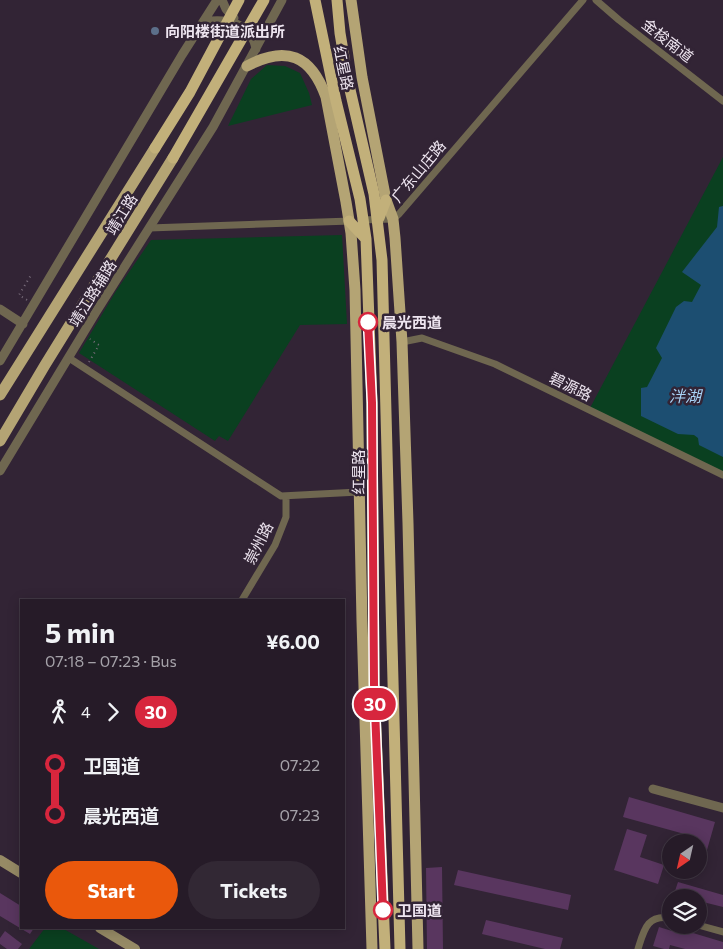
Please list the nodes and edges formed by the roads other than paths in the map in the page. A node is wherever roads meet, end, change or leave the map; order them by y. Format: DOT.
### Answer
graph roads {
  1 [pos="217,0"];
  2 [pos="222,0"];
  3 [pos="239,0"];
  4 [pos="264,0"];
  5 [pos="282,0"];
  6 [pos="315,0"];
  7 [pos="338,0"];
  8 [pos="350,0"];
  9 [pos="583,0"];
  10 [pos="596,0"];
  11 [pos="204,22"];
  12 [pos="269,24"];
  13 [pos="256,49"];
  14 [pos="247,66"];
  15 [pos="318,77"];
  16 [pos="333,86"];
  17 [pos="723,101"];
  18 [pos="336,102"];
  19 [pos="330,113"];
  20 [pos="155,148"];
  21 [pos="173,158"];
  22 [pos="386,200"];
  23 [pos="378,219"];
  24 [pos="392,219"];
  25 [pos="363,220"];
  26 [pos="349,221"];
  27 [pos="149,228"];
  28 [pos="366,239"];
  29 [pos="0,309"];
  30 [pos="23,324"];
  31 [pos="402,342"];
  32 [pos="69,358"];
  33 [pos="0,361"];
  34 [pos="0,395"];
  35 [pos="0,441"];
  36 [pos="0,471"];
  37 [pos="723,475"];
  38 [pos="359,492"];
  39 [pos="286,496"];
  40 [pos="243,599"];
  41 [pos="653,789"];
  42 [pos="723,808"];
  43 [pos="0,860"];
  44 [pos="0,866"];
  45 [pos="20,872"];
  46 [pos="20,878"];
  47 [pos="662,917"];
  48 [pos="707,928"];
  49 [pos="102,929"];
  50 [pos="111,929"];
  51 [pos="723,932"];
  52 [pos="135,949"];
  53 [pos="144,949"];
  54 [pos="372,949"];
  55 [pos="385,949"];
  56 [pos="400,949"];
  57 [pos="418,949"];
  58 [pos="638,949"];
  1 -- 11 [label="street"];
  2 -- 12 [label="street"];
  3 -- 20 [label="highway, 靖江路"];
  4 -- 21 [label="highway, 靖江路"];
  5 -- 12 [label="street, 靖江路辅路"];
  6 -- 16 [label="highway, 红星路"];
  7 -- 23 [label="highway, 红星路"];
  8 -- 22 [label="main road"];
  9 -- 24 [label="street, 广东山庄路"];
  10 -- 17 [label="street, 金梭南道"];
  11 -- 13 [label="street"];
  11 -- 30 [label="street"];
  12 -- 13 [label="street, 靖江路辅路"];
  13 -- 14 [label="street, 靖江路辅路"];
  14 -- 15 [label="main road"];
  14 -- 27 [label="street, 靖江路辅路"];
  15 -- 16 [label="street"];
  15 -- 19 [label="main road"];
  16 -- 18 [label="highway, 红星路"];
  18 -- 19 [label="street"];
  18 -- 25 [label="highway, 红星路"];
  19 -- 26 [label="main road"];
  20 -- 34 [label="main road, 靖江路"];
  21 -- 35 [label="main road, 靖江路"];
  22 -- 23 [label="highway"];
  22 -- 24 [label="main road"];
  23 -- 24 [label="street, 广东山庄路"];
  23 -- 25 [label="street, 广东山庄路"];
  23 -- 56 [label="highway, 红星路"];
  24 -- 31 [label="main road"];
  25 -- 26 [label="street, 广东山庄路"];
  25 -- 28 [label="highway, 红星路"];
  26 -- 27 [label="street, 广东山庄路"];
  26 -- 28 [label="highway"];
  26 -- 38 [label="main road"];
  27 -- 32 [label="street, 靖江路辅路"];
  28 -- 55 [label="highway, 红星路"];
  29 -- 30 [label="street"];
  30 -- 33 [label="street"];
  31 -- 37 [label="street, 碧源路"];
  31 -- 57 [label="main road"];
  32 -- 36 [label="street, 靖江路辅路"];
  32 -- 39 [label="street"];
  38 -- 39 [label="street"];
  38 -- 54 [label="main road"];
  39 -- 40 [label="street, 崇州路"];
  41 -- 42 [label="street"];
  43 -- 45 [label="main road"];
  44 -- 46 [label="main road"];
  47 -- 58 [label="street"];
  48 -- 51 [label="street"];
  49 -- 52 [label="main road"];
  50 -- 53 [label="main road"];
}
